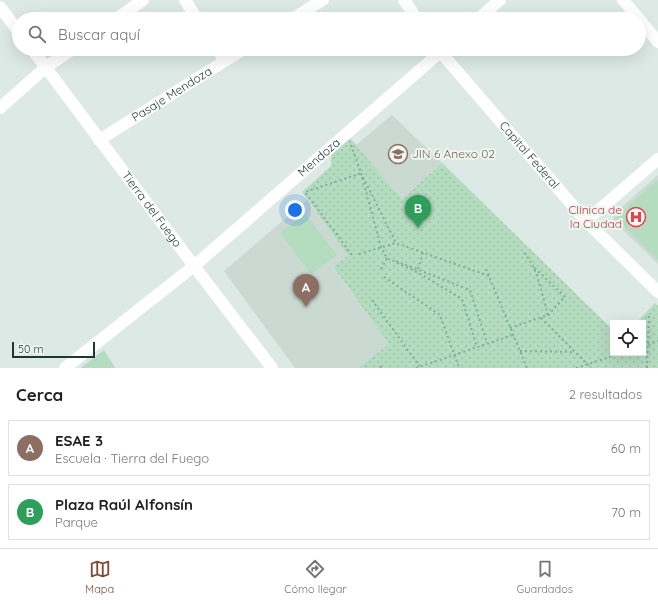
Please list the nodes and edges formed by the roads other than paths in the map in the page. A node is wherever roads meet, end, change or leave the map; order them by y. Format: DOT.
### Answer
graph roads {
  1 [pos="143,0"];
  2 [pos="185,0"];
  3 [pos="323,0"];
  4 [pos="404,0"];
  5 [pos="500,0"];
  6 [pos="623,0"];
  7 [pos="0,7"];
  8 [pos="126,12"];
  9 [pos="193,12"];
  10 [pos="303,12"];
  11 [pos="412,12"];
  12 [pos="486,12"];
  13 [pos="633,12"];
  14 [pos="12,23"];
  15 [pos="646,27"];
  16 [pos="658,42"];
  17 [pos="37,56"];
  18 [pos="62,56"];
  19 [pos="222,56"];
  20 [pos="233,56"];
  21 [pos="434,56"];
  22 [pos="446,56"];
  23 [pos="225,61"];
  24 [pos="46,67"];
  25 [pos="0,108"];
  26 [pos="99,140"];
  27 [pos="658,158"];
  28 [pos="586,221"];
  29 [pos="194,266"];
  30 [pos="658,292"];
  31 [pos="65,368"];
  32 [pos="272,368"];
  1 -- 8 [label="street"];
  2 -- 9 [label="street"];
  3 -- 10 [label="street"];
  4 -- 11 [label="street"];
  5 -- 12 [label="street"];
  6 -- 13 [label="street"];
  7 -- 14 [label="street"];
  15 -- 16 [label="street"];
  17 -- 24 [label="street, Tierra del Fuego"];
  18 -- 24 [label="street"];
  19 -- 23 [label="street"];
  20 -- 23 [label="street, Pasaje Mendoza"];
  21 -- 29 [label="street, Mendoza"];
  22 -- 28 [label="street, Capital Federal"];
  23 -- 26 [label="street, Pasaje Mendoza"];
  24 -- 25 [label="street"];
  24 -- 26 [label="street, Tierra del Fuego"];
  26 -- 29 [label="street, Tierra del Fuego"];
  27 -- 28 [label="street"];
  28 -- 30 [label="street, Capital Federal"];
  29 -- 31 [label="street, Mendoza"];
  29 -- 32 [label="street, Tierra del Fuego"];
}
